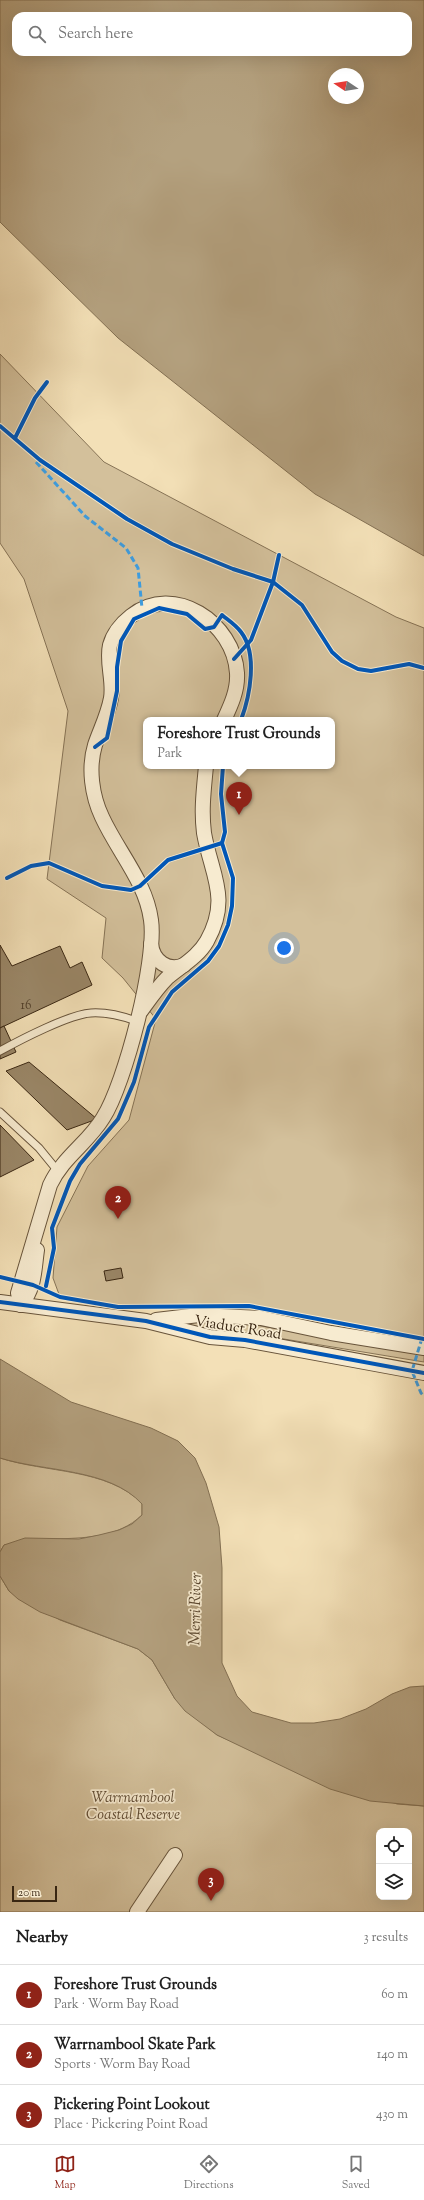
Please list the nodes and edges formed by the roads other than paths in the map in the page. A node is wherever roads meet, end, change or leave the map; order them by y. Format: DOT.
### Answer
graph roads {
  1 [pos="225,717"];
  2 [pos="206,769"];
  3 [pos="151,942"];
  4 [pos="184,965"];
  5 [pos="137,1018"];
  6 [pos="0,1051"];
  7 [pos="0,1112"];
  8 [pos="57,1170"];
  9 [pos="0,1302"];
  10 [pos="21,1305"];
  11 [pos="146,1321"];
  12 [pos="424,1348"];
  13 [pos="424,1373"];
  14 [pos="175,1855"];
  15 [pos="137,1912"];
  1 -- 3 [label="street"];
  2 -- 4 [label="street"];
  3 -- 4 [label="street"];
  3 -- 5 [label="street"];
  4 -- 5 [label="street"];
  5 -- 6 [label="lane"];
  5 -- 8 [label="street"];
  7 -- 8 [label="lane"];
  8 -- 10 [label="street"];
  9 -- 10 [label="street, Viaduct Road"];
  10 -- 11 [label="street, Viaduct Road"];
  11 -- 12 [label="street, Viaduct Road"];
  11 -- 13 [label="street, Viaduct Road"];
  14 -- 15 [label="street"];
}
